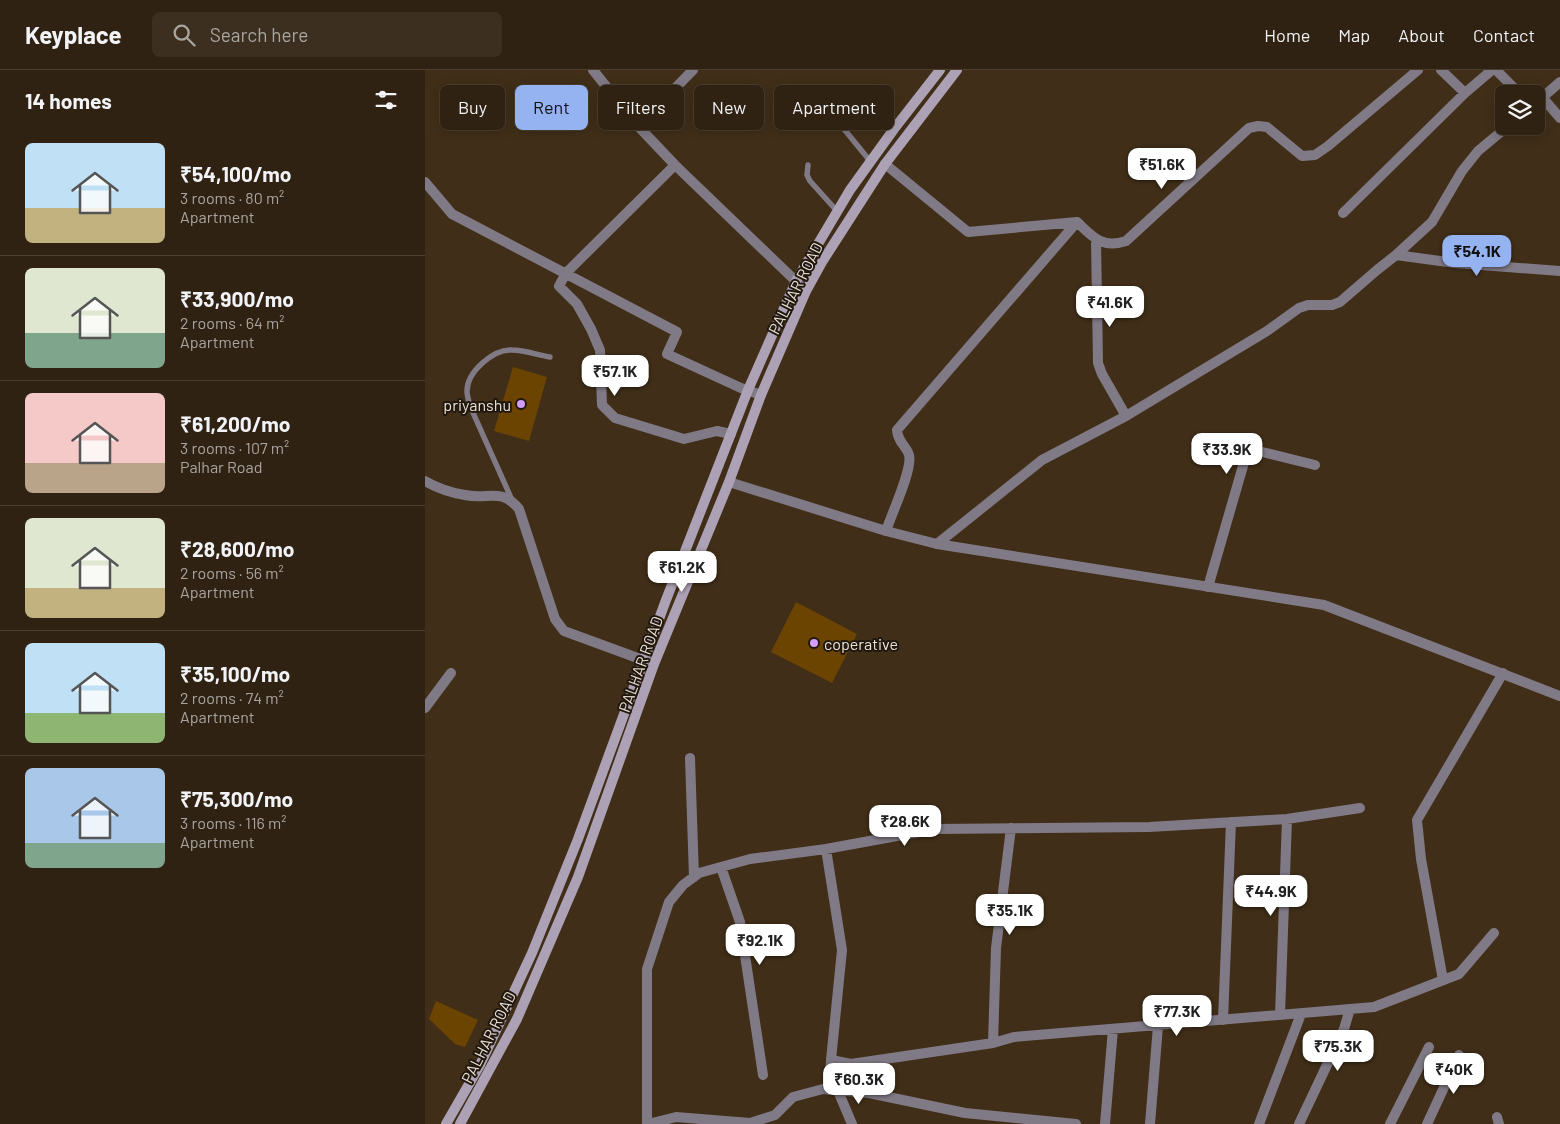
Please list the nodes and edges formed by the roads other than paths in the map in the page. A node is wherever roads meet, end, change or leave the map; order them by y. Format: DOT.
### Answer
graph roads {
  1 [pos="593,70"];
  2 [pos="693,70"];
  3 [pos="940,70"];
  4 [pos="957,70"];
  5 [pos="1418,70"];
  6 [pos="1441,70"];
  7 [pos="1494,70"];
  8 [pos="1560,82"];
  9 [pos="605,85"];
  10 [pos="678,85"];
  11 [pos="1510,85"];
  12 [pos="1465,93"];
  13 [pos="1545,95"];
  14 [pos="1545,105"];
  15 [pos="1560,118"];
  16 [pos="642,130"];
  17 [pos="845,130"];
  18 [pos="1497,135"];
  19 [pos="870,161"];
  20 [pos="885,164"];
  21 [pos="675,165"];
  22 [pos="808,165"];
  23 [pos="426,185"];
  24 [pos="837,211"];
  25 [pos="1343,212"];
  26 [pos="1077,222"];
  27 [pos="1096,240"];
  28 [pos="1396,256"];
  29 [pos="1560,271"];
  30 [pos="566,273"];
  31 [pos="796,281"];
  32 [pos="806,291"];
  33 [pos="550,357"];
  34 [pos="748,390"];
  35 [pos="761,395"];
  36 [pos="1126,416"];
  37 [pos="731,434"];
  38 [pos="1315,465"];
  39 [pos="425,481"];
  40 [pos="729,482"];
  41 [pos="512,500"];
  42 [pos="886,531"];
  43 [pos="937,544"];
  44 [pos="1208,587"];
  45 [pos="649,662"];
  46 [pos="451,673"];
  47 [pos="1503,673"];
  48 [pos="1560,696"];
  49 [pos="425,708"];
  50 [pos="690,758"];
  51 [pos="1360,808"];
  52 [pos="1287,819"];
  53 [pos="1231,822"];
  54 [pos="1011,828"];
  55 [pos="826,849"];
  56 [pos="721,867"];
  57 [pos="693,877"];
  58 [pos="1494,933"];
  59 [pos="1443,980"];
  60 [pos="1351,1009"];
  61 [pos="1301,1014"];
  62 [pos="1280,1015"];
  63 [pos="1223,1020"];
  64 [pos="1158,1026"];
  65 [pos="1113,1029"];
  66 [pos="993,1043"];
  67 [pos="1429,1047"];
  68 [pos="1459,1055"];
  69 [pos="831,1060"];
  70 [pos="763,1075"];
  71 [pos="833,1090"];
  72 [pos="758,1123"];
  73 [pos="446,1124"];
  74 [pos="460,1124"];
  75 [pos="648,1124"];
  76 [pos="852,1124"];
  77 [pos="1077,1124"];
  78 [pos="1105,1124"];
  79 [pos="1149,1124"];
  80 [pos="1259,1124"];
  81 [pos="1299,1124"];
  82 [pos="1390,1124"];
  83 [pos="1427,1124"];
  1 -- 9 [label="street"];
  2 -- 10 [label="street"];
  3 -- 19 [label="main road, PALHAR ROAD"];
  4 -- 20 [label="main road, PALHAR ROAD"];
  5 -- 27 [label="street"];
  6 -- 12 [label="street"];
  7 -- 11 [label="street"];
  7 -- 12 [label="street"];
  8 -- 13 [label="street"];
  12 -- 25 [label="street"];
  14 -- 15 [label="street"];
  16 -- 21 [label="street"];
  17 -- 19 [label="lane"];
  18 -- 28 [label="street"];
  19 -- 24 [label="main road, PALHAR ROAD"];
  20 -- 26 [label="street"];
  20 -- 32 [label="main road, PALHAR ROAD"];
  21 -- 30 [label="street"];
  21 -- 31 [label="street"];
  22 -- 24 [label="lane"];
  23 -- 30 [label="street"];
  24 -- 31 [label="main road, PALHAR ROAD"];
  26 -- 27 [label="street"];
  26 -- 42 [label="street"];
  27 -- 36 [label="street"];
  28 -- 29 [label="street"];
  28 -- 36 [label="street"];
  30 -- 34 [label="street"];
  30 -- 37 [label="street"];
  31 -- 32 [label="street"];
  31 -- 34 [label="main road, PALHAR ROAD"];
  32 -- 35 [label="main road, PALHAR ROAD"];
  33 -- 41 [label="lane"];
  34 -- 35 [label="street"];
  34 -- 37 [label="main road, PALHAR ROAD"];
  35 -- 40 [label="main road, PALHAR ROAD"];
  36 -- 43 [label="street"];
  37 -- 45 [label="main road, PALHAR ROAD"];
  38 -- 44 [label="street"];
  39 -- 41 [label="street"];
  40 -- 42 [label="street"];
  40 -- 45 [label="main road, PALHAR ROAD"];
  41 -- 45 [label="street"];
  42 -- 43 [label="street"];
  43 -- 44 [label="street"];
  44 -- 47 [label="street"];
  45 -- 73 [label="main road, PALHAR ROAD"];
  45 -- 74 [label="main road, PALHAR ROAD"];
  46 -- 49 [label="street"];
  47 -- 48 [label="street"];
  47 -- 59 [label="street"];
  50 -- 57 [label="street"];
  51 -- 52 [label="street"];
  52 -- 53 [label="street"];
  52 -- 62 [label="street"];
  53 -- 54 [label="street"];
  53 -- 63 [label="street"];
  54 -- 55 [label="street"];
  54 -- 66 [label="street"];
  55 -- 56 [label="street"];
  55 -- 69 [label="street"];
  56 -- 57 [label="street"];
  56 -- 70 [label="street"];
  57 -- 75 [label="street"];
  58 -- 59 [label="street"];
  59 -- 60 [label="street"];
  60 -- 61 [label="street"];
  60 -- 81 [label="street"];
  61 -- 62 [label="street"];
  61 -- 80 [label="street"];
  62 -- 63 [label="street"];
  63 -- 64 [label="street"];
  64 -- 65 [label="street"];
  64 -- 79 [label="street"];
  65 -- 66 [label="street"];
  65 -- 78 [label="street"];
  66 -- 69 [label="street"];
  67 -- 82 [label="street"];
  68 -- 83 [label="street"];
  69 -- 71 [label="street"];
  71 -- 72 [label="street"];
  71 -- 76 [label="street"];
  71 -- 77 [label="street"];
  72 -- 75 [label="street"];
}
